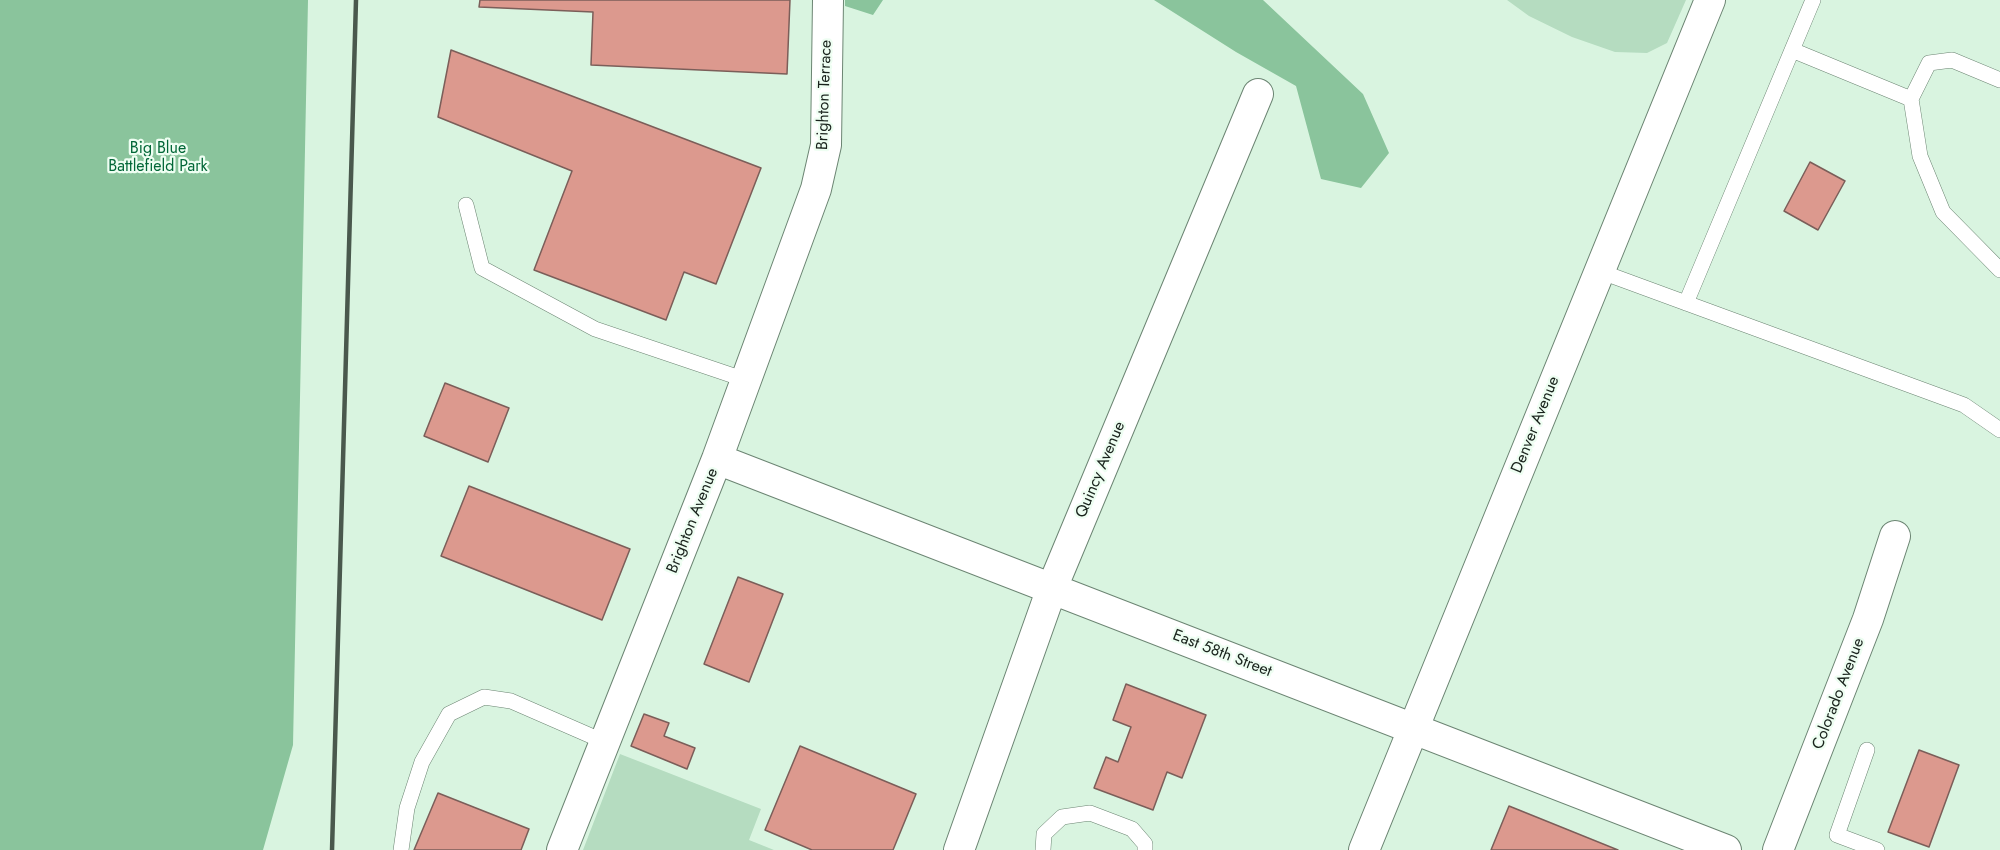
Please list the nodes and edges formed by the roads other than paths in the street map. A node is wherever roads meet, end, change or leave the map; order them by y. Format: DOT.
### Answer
graph roads {
  1 [pos="828,0"];
  2 [pos="1710,0"];
  3 [pos="1813,0"];
  4 [pos="1792,50"];
  5 [pos="2000,80"];
  6 [pos="1258,94"];
  7 [pos="1911,99"];
  8 [pos="816,189"];
  9 [pos="466,205"];
  10 [pos="2000,270"];
  11 [pos="1599,271"];
  12 [pos="1686,303"];
  13 [pos="746,380"];
  14 [pos="1999,428"];
  15 [pos="717,459"];
  16 [pos="1895,536"];
  17 [pos="1052,588"];
  18 [pos="1412,728"];
  19 [pos="605,742"];
  20 [pos="1867,750"];
  21 [pos="401,850"];
  22 [pos="562,850"];
  23 [pos="959,850"];
  24 [pos="1043,850"];
  25 [pos="1145,850"];
  26 [pos="1364,850"];
  27 [pos="1726,850"];
  28 [pos="1778,850"];
  29 [pos="1876,850"];
  1 -- 8 [label="street, Brighton Terrace"];
  2 -- 11 [label="street, Denver Avenue"];
  3 -- 4 [label="lane"];
  4 -- 7 [label="lane"];
  4 -- 12 [label="lane"];
  5 -- 7 [label="lane"];
  6 -- 17 [label="street, Quincy Avenue"];
  7 -- 10 [label="lane"];
  8 -- 13 [label="street, Brighton Avenue"];
  9 -- 13 [label="lane"];
  11 -- 12 [label="lane"];
  11 -- 18 [label="street, Denver Avenue"];
  12 -- 14 [label="lane"];
  13 -- 15 [label="street, Brighton Avenue"];
  15 -- 17 [label="street, East 58th Street"];
  15 -- 19 [label="street, Brighton Avenue"];
  16 -- 28 [label="street, Colorado Avenue"];
  17 -- 18 [label="street, East 58th Street"];
  17 -- 23 [label="street, Quincy Avenue"];
  18 -- 26 [label="street, Denver Avenue"];
  18 -- 27 [label="street, East 58th Street"];
  19 -- 21 [label="lane"];
  19 -- 22 [label="street, Brighton Avenue"];
  20 -- 29 [label="lane"];
  24 -- 25 [label="lane"];
}
